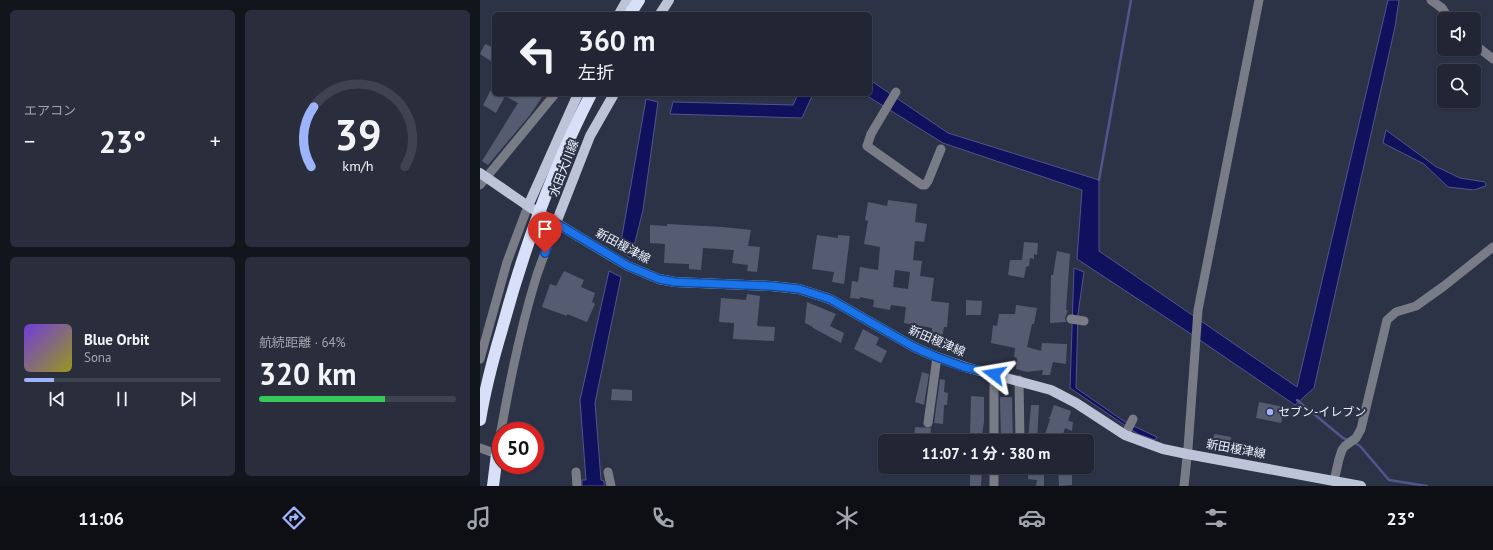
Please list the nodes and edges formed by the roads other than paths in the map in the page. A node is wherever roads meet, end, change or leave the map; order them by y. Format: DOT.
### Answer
graph roads {
  1 [pos="627,0"];
  2 [pos="639,0"];
  3 [pos="645,0"];
  4 [pos="669,0"];
  5 [pos="1259,0"];
  6 [pos="1431,0"];
  7 [pos="620,12"];
  8 [pos="631,12"];
  9 [pos="637,12"];
  10 [pos="661,12"];
  11 [pos="1445,12"];
  12 [pos="1481,50"];
  13 [pos="1493,59"];
  14 [pos="895,94"];
  15 [pos="553,96"];
  16 [pos="577,96"];
  17 [pos="584,96"];
  18 [pos="590,96"];
  19 [pos="613,96"];
  20 [pos="942,149"];
  21 [pos="482,179"];
  22 [pos="528,206"];
  23 [pos="556,223"];
  24 [pos="1493,248"];
  25 [pos="1071,320"];
  26 [pos="1084,321"];
  27 [pos="937,357"];
  28 [pos="480,359"];
  29 [pos="994,374"];
  30 [pos="1019,380"];
  31 [pos="480,398"];
  32 [pos="1133,419"];
  33 [pos="480,420"];
  34 [pos="503,422"];
  35 [pos="928,423"];
  36 [pos="994,434"];
  37 [pos="1020,434"];
  38 [pos="1125,435"];
  39 [pos="480,448"];
  40 [pos="492,452"];
  41 [pos="480,453"];
  42 [pos="492,454"];
  43 [pos="1187,454"];
  44 [pos="576,472"];
  45 [pos="608,472"];
  46 [pos="494,474"];
  47 [pos="994,474"];
  48 [pos="1334,481"];
  49 [pos="1319,482"];
  50 [pos="493,486"];
  51 [pos="577,486"];
  52 [pos="611,486"];
  53 [pos="994,486"];
  54 [pos="1184,486"];
  55 [pos="1361,486"];
  1 -- 7 [label="main road"];
  2 -- 8 [label="highway"];
  3 -- 9 [label="highway"];
  4 -- 10 [label="main road"];
  5 -- 43 [label="street"];
  6 -- 11 [label="street"];
  12 -- 13 [label="street"];
  14 -- 20 [label="street"];
  15 -- 21 [label="street"];
  16 -- 22 [label="main road, 水田大川線"];
  17 -- 31 [label="highway"];
  18 -- 33 [label="highway, bridge"];
  19 -- 23 [label="main road, 水田大川線"];
  21 -- 22 [label="main road"];
  22 -- 23 [label="main road"];
  22 -- 28 [label="street"];
  23 -- 27 [label="main road, 新田榎津線"];
  23 -- 34 [label="street"];
  24 -- 48 [label="street"];
  25 -- 26 [label="street"];
  27 -- 29 [label="main road, 新田榎津線"];
  27 -- 35 [label="street"];
  29 -- 30 [label="main road, 新田榎津線"];
  29 -- 36 [label="street"];
  30 -- 37 [label="street"];
  30 -- 38 [label="main road, 新田榎津線"];
  32 -- 38 [label="street"];
  38 -- 43 [label="main road, 新田榎津線"];
  39 -- 40 [label="street"];
  41 -- 42 [label="street"];
  43 -- 49 [label="main road, 新田榎津線"];
  43 -- 54 [label="street"];
  44 -- 51 [label="street"];
  45 -- 52 [label="street"];
  46 -- 50 [label="highway"];
  47 -- 53 [label="street"];
  48 -- 49 [label="main road, 新田榎津線"];
  48 -- 55 [label="main road, 新田榎津線"];
}
